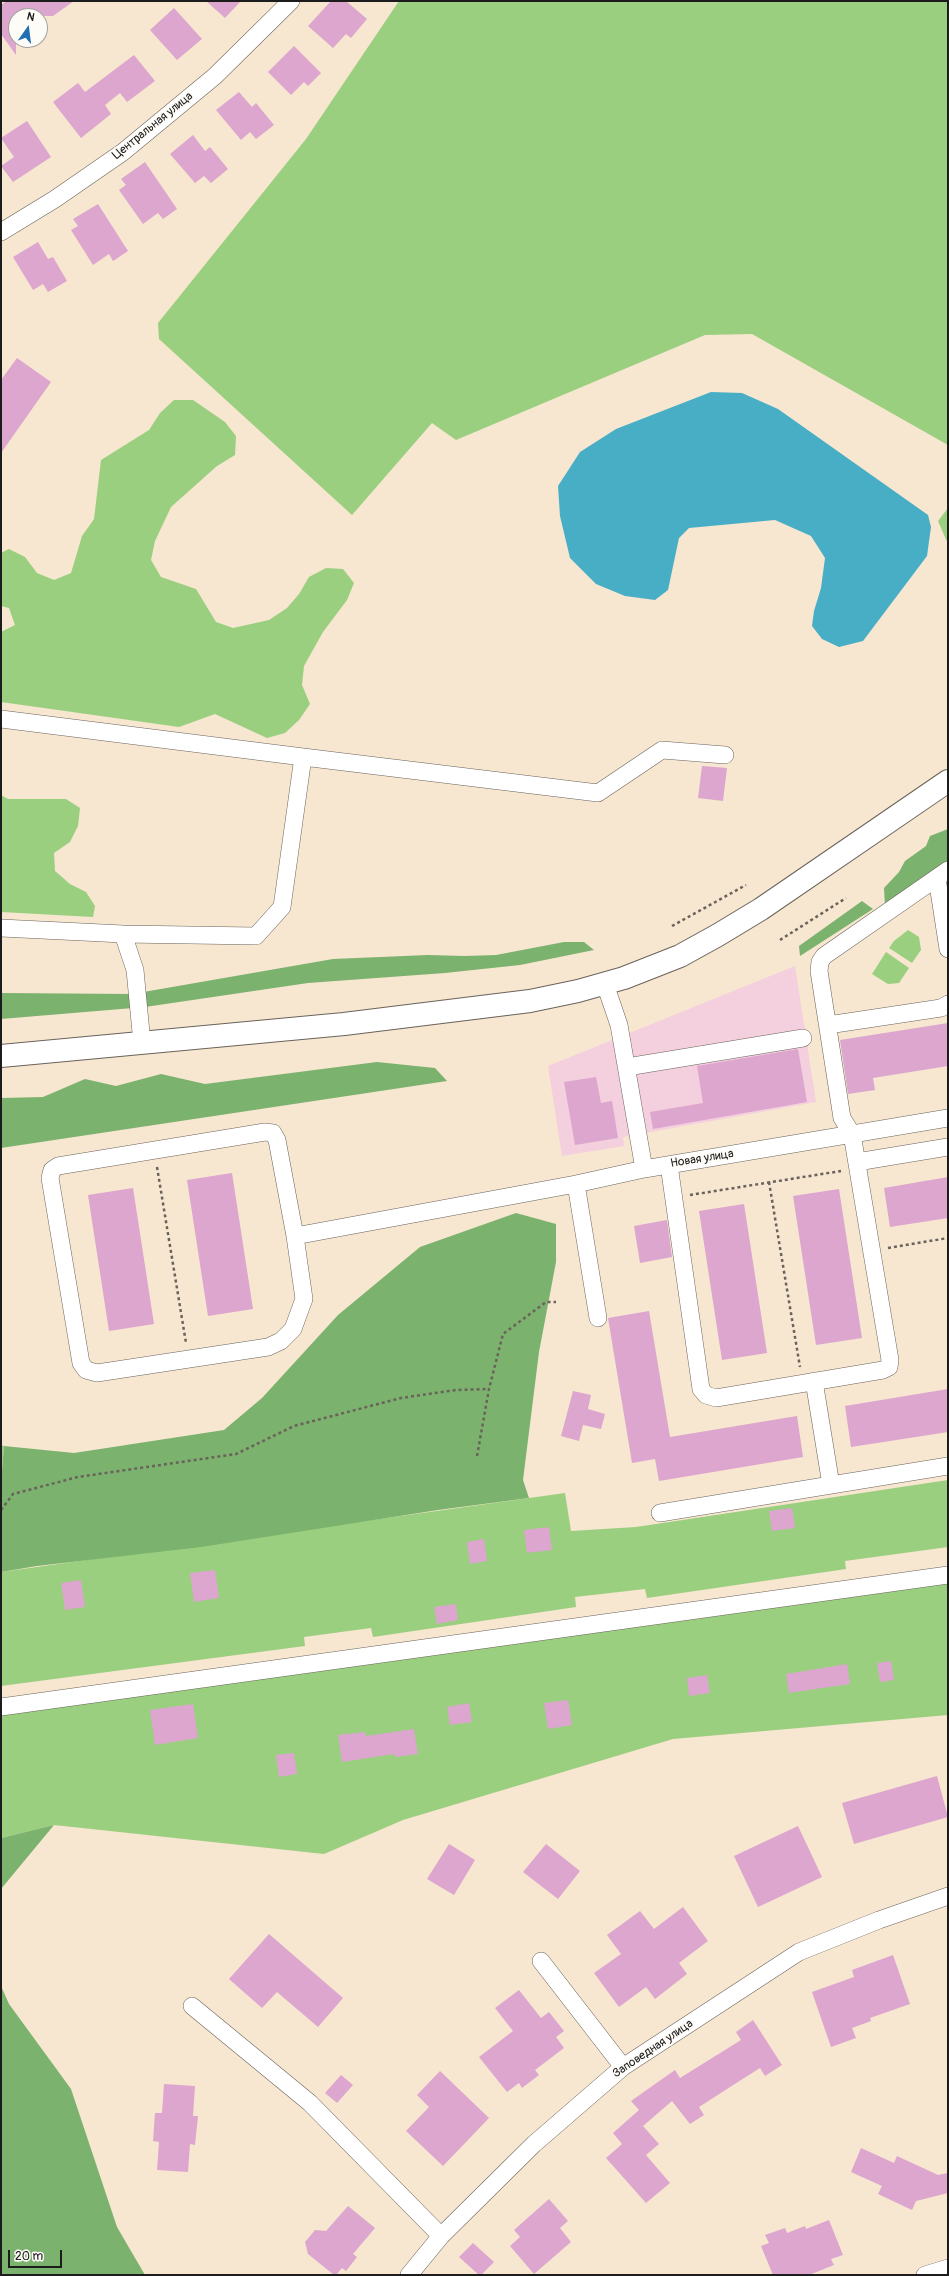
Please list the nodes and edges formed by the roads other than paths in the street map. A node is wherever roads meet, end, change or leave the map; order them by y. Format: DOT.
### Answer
graph roads {
  1 [pos="291,1"];
  2 [pos="1,232"];
  3 [pos="1,719"];
  4 [pos="725,755"];
  5 [pos="303,757"];
  6 [pos="948,780"];
  7 [pos="942,874"];
  8 [pos="1,928"];
  9 [pos="123,934"];
  10 [pos="948,949"];
  11 [pos="605,984"];
  12 [pos="948,1004"];
  13 [pos="828,1025"];
  14 [pos="803,1038"];
  15 [pos="142,1043"];
  16 [pos="1,1056"];
  17 [pos="627,1068"];
  18 [pos="948,1118"];
  19 [pos="852,1134"];
  20 [pos="948,1147"];
  21 [pos="669,1165"];
  22 [pos="857,1165"];
  23 [pos="644,1169"];
  24 [pos="576,1184"];
  25 [pos="295,1236"];
  26 [pos="598,1318"];
  27 [pos="808,1382"];
  28 [pos="948,1466"];
  29 [pos="831,1485"];
  30 [pos="660,1513"];
  31 [pos="948,1575"];
  32 [pos="1,1707"];
  33 [pos="948,1896"];
  34 [pos="541,1961"];
  35 [pos="192,2006"];
  36 [pos="624,2067"];
  37 [pos="441,2236"];
  38 [pos="948,2268"];
  39 [pos="409,2275"];
  40 [pos="925,2275"];
  1 -- 2 [label="street, Центральная улица"];
  3 -- 5 [label="street"];
  4 -- 5 [label="street"];
  5 -- 9 [label="street"];
  6 -- 11 [label="main road"];
  7 -- 10 [label="street"];
  7 -- 13 [label="street"];
  8 -- 9 [label="street"];
  9 -- 15 [label="street"];
  11 -- 15 [label="main road"];
  11 -- 17 [label="street"];
  12 -- 13 [label="street"];
  13 -- 19 [label="street"];
  14 -- 17 [label="street"];
  15 -- 16 [label="main road"];
  17 -- 23 [label="street"];
  18 -- 19 [label="street, Новая улица"];
  19 -- 21 [label="street, Новая улица"];
  19 -- 22 [label="street"];
  20 -- 22 [label="street"];
  21 -- 23 [label="street, Новая улица"];
  21 -- 27 [label="street"];
  22 -- 27 [label="street"];
  23 -- 24 [label="street, Новая улица"];
  24 -- 25 [label="street, Новая улица"];
  24 -- 26 [label="street"];
  25 -- 25 [label="street"];
  27 -- 29 [label="street"];
  28 -- 29 [label="street"];
  29 -- 30 [label="street"];
  31 -- 32 [label="street"];
  33 -- 36 [label="street, Заповедная улица"];
  34 -- 36 [label="street"];
  35 -- 37 [label="street"];
  36 -- 37 [label="street, Заповедная улица"];
  37 -- 39 [label="street, Заповедная улица"];
  38 -- 40 [label="street"];
}
